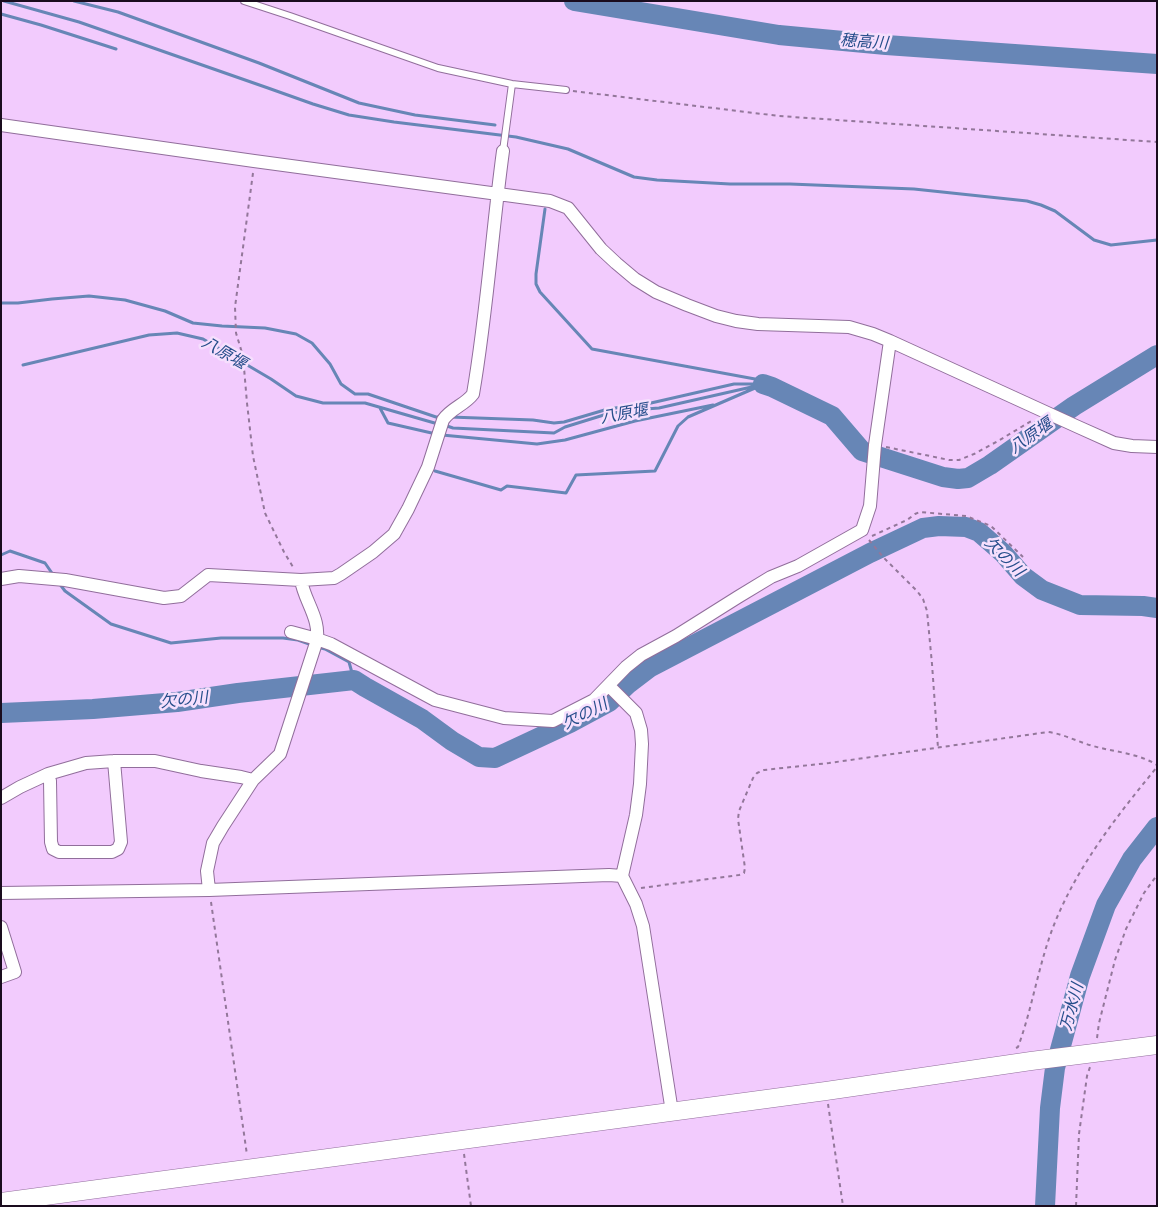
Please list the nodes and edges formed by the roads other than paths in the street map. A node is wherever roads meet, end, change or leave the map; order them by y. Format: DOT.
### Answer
graph roads {
  1 [pos="244,1"];
  2 [pos="512,84"];
  3 [pos="566,90"];
  4 [pos="1,125"];
  5 [pos="504,145"];
  6 [pos="498,193"];
  7 [pos="890,341"];
  8 [pos="1157,447"];
  9 [pos="1,579"];
  10 [pos="301,580"];
  11 [pos="291,632"];
  12 [pos="316,645"];
  13 [pos="611,688"];
  14 [pos="114,761"];
  15 [pos="48,774"];
  16 [pos="253,780"];
  17 [pos="1,798"];
  18 [pos="622,876"];
  19 [pos="209,890"];
  20 [pos="1,892"];
  21 [pos="1,927"];
  22 [pos="1,977"];
  23 [pos="1157,1045"];
  24 [pos="672,1112"];
  25 [pos="1,1202"];
  1 -- 2 [label="lane"];
  2 -- 3 [label="lane"];
  2 -- 5 [label="lane"];
  4 -- 6 [label="street"];
  5 -- 6 [label="street"];
  6 -- 7 [label="street"];
  6 -- 10 [label="street"];
  7 -- 8 [label="street"];
  7 -- 13 [label="street"];
  9 -- 10 [label="street"];
  10 -- 12 [label="street"];
  11 -- 12 [label="street"];
  12 -- 13 [label="street"];
  12 -- 16 [label="street"];
  13 -- 18 [label="street"];
  14 -- 15 [label="street"];
  14 -- 15 [label="street"];
  14 -- 16 [label="street"];
  15 -- 17 [label="street"];
  16 -- 19 [label="street"];
  18 -- 19 [label="street"];
  18 -- 24 [label="street"];
  19 -- 20 [label="street"];
  21 -- 22 [label="street"];
  23 -- 24 [label="street"];
  24 -- 25 [label="street"];
}
